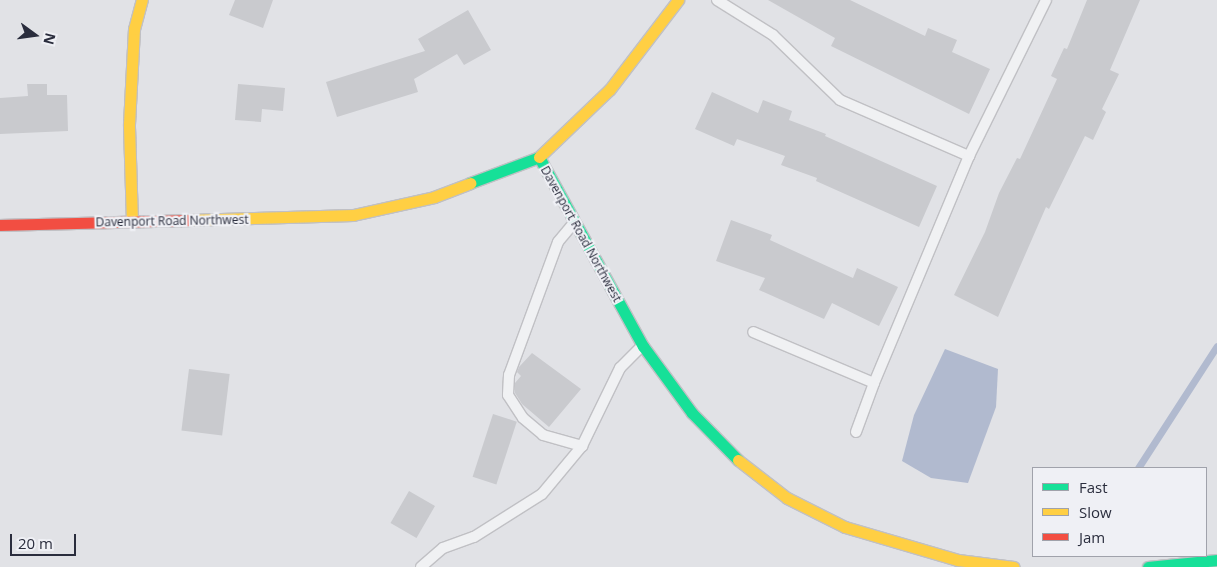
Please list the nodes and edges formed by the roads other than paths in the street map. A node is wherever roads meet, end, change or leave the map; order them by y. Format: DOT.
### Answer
graph roads {
  1 [pos="142,0"];
  2 [pos="678,0"];
  3 [pos="718,0"];
  4 [pos="1046,0"];
  5 [pos="969,156"];
  6 [pos="539,157"];
  7 [pos="132,222"];
  8 [pos="574,223"];
  9 [pos="0,225"];
  10 [pos="753,332"];
  11 [pos="643,346"];
  12 [pos="874,383"];
  13 [pos="856,432"];
  14 [pos="582,446"];
  15 [pos="1217,560"];
  16 [pos="421,567"];
  17 [pos="1014,567"];
  18 [pos="1148,567"];
  1 -- 7 [label="street"];
  2 -- 6 [label="street"];
  3 -- 5 [label="lane"];
  4 -- 5 [label="lane"];
  5 -- 12 [label="lane"];
  6 -- 7 [label="street, Davenport Road Northwest"];
  6 -- 8 [label="street, Davenport Road Northwest"];
  7 -- 9 [label="street, Davenport Road Northwest"];
  8 -- 11 [label="street, Davenport Road Northwest"];
  8 -- 14 [label="lane"];
  10 -- 12 [label="lane"];
  11 -- 14 [label="lane"];
  11 -- 17 [label="street, Davenport Road Northwest"];
  12 -- 13 [label="lane"];
  14 -- 16 [label="lane"];
  15 -- 18 [label="street"];
}
